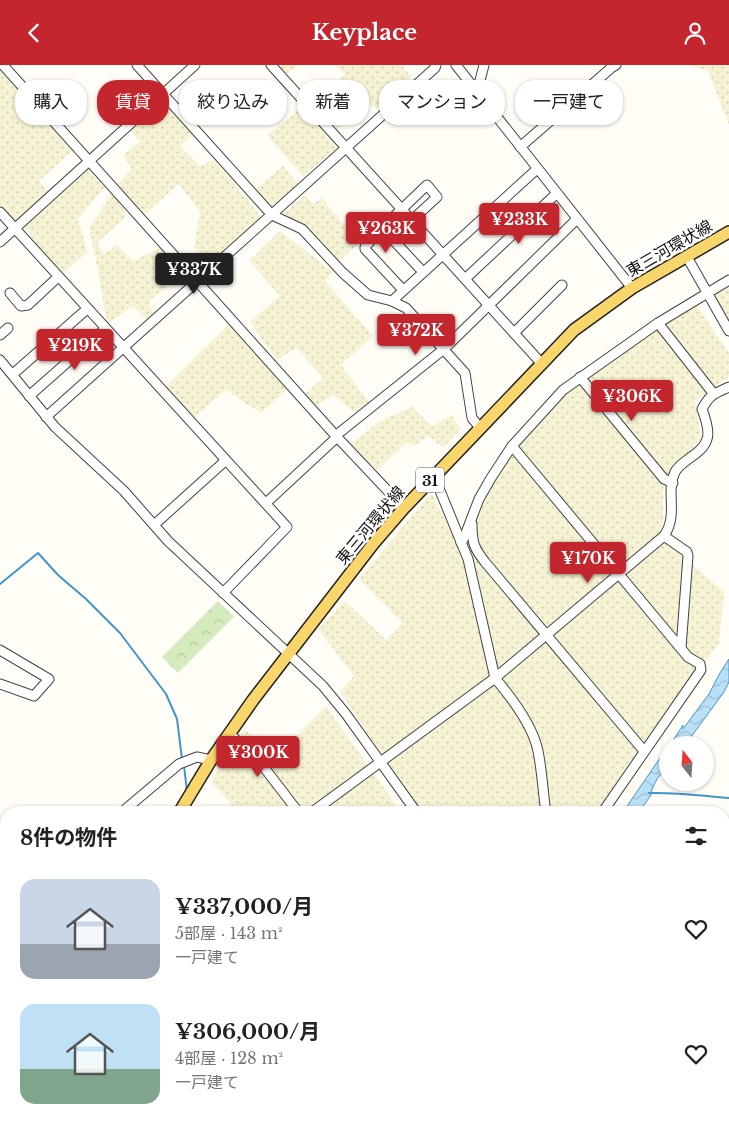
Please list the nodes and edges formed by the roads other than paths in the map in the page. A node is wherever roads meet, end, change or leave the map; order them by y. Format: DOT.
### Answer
graph roads {
  1 [pos="3,65"];
  2 [pos="137,65"];
  3 [pos="195,65"];
  4 [pos="271,65"];
  5 [pos="436,65"];
  6 [pos="456,65"];
  7 [pos="484,65"];
  8 [pos="616,65"];
  9 [pos="151,80"];
  10 [pos="468,80"];
  11 [pos="480,80"];
  12 [pos="169,88"];
  13 [pos="169,100"];
  14 [pos="127,125"];
  15 [pos="503,125"];
  16 [pos="346,147"];
  17 [pos="520,147"];
  18 [pos="88,160"];
  19 [pos="537,169"];
  20 [pos="556,194"];
  21 [pos="401,209"];
  22 [pos="0,212"];
  23 [pos="272,215"];
  24 [pos="577,219"];
  25 [pos="412,220"];
  26 [pos="382,228"];
  27 [pos="15,229"];
  28 [pos="729,232"];
  29 [pos="0,242"];
  30 [pos="442,255"];
  31 [pos="687,257"];
  32 [pos="423,272"];
  33 [pos="58,277"];
  34 [pos="465,279"];
  35 [pos="729,280"];
  36 [pos="197,281"];
  37 [pos="562,285"];
  38 [pos="632,288"];
  39 [pos="403,290"];
  40 [pos="10,293"];
  41 [pos="708,293"];
  42 [pos="392,301"];
  43 [pos="488,305"];
  44 [pos="87,309"];
  45 [pos="658,323"];
  46 [pos="8,328"];
  47 [pos="106,329"];
  48 [pos="729,331"];
  49 [pos="514,333"];
  50 [pos="0,335"];
  51 [pos="124,348"];
  52 [pos="444,349"];
  53 [pos="0,360"];
  54 [pos="542,364"];
  55 [pos="10,371"];
  56 [pos="0,375"];
  57 [pos="580,377"];
  58 [pos="729,387"];
  59 [pos="713,393"];
  60 [pos="29,396"];
  61 [pos="46,417"];
  62 [pos="480,427"];
  63 [pos="336,436"];
  64 [pos="512,446"];
  65 [pos="225,461"];
  66 [pos="434,476"];
  67 [pos="673,483"];
  68 [pos="266,503"];
  69 [pos="404,508"];
  70 [pos="471,519"];
  71 [pos="154,525"];
  72 [pos="664,536"];
  73 [pos="461,543"];
  74 [pos="620,573"];
  75 [pos="223,593"];
  76 [pos="546,635"];
  77 [pos="681,648"];
  78 [pos="0,650"];
  79 [pos="289,654"];
  80 [pos="495,678"];
  81 [pos="0,685"];
  82 [pos="230,733"];
  83 [pos="644,751"];
  84 [pos="211,760"];
  85 [pos="381,762"];
  86 [pos="130,806"];
  87 [pos="183,806"];
  88 [pos="294,806"];
  89 [pos="321,806"];
  90 [pos="411,806"];
  91 [pos="545,806"];
  92 [pos="607,806"];
  1 -- 18 [label="street"];
  2 -- 9 [label="street"];
  3 -- 12 [label="street"];
  4 -- 16 [label="street"];
  5 -- 16 [label="street"];
  6 -- 10 [label="street"];
  7 -- 11 [label="street"];
  8 -- 17 [label="street"];
  13 -- 23 [label="street"];
  14 -- 18 [label="street"];
  15 -- 17 [label="street"];
  16 -- 21 [label="street"];
  16 -- 23 [label="street"];
  17 -- 19 [label="street"];
  18 -- 27 [label="street"];
  18 -- 36 [label="street"];
  19 -- 20 [label="street"];
  19 -- 30 [label="street"];
  20 -- 24 [label="street"];
  20 -- 34 [label="street"];
  21 -- 25 [label="street"];
  21 -- 25 [label="street"];
  21 -- 26 [label="street"];
  22 -- 27 [label="street"];
  23 -- 36 [label="street"];
  23 -- 42 [label="street"];
  24 -- 38 [label="street"];
  24 -- 43 [label="street"];
  25 -- 30 [label="street"];
  26 -- 32 [label="street"];
  26 -- 39 [label="street"];
  27 -- 29 [label="street"];
  27 -- 33 [label="street"];
  28 -- 31 [label="main road, 東三河環状線 / 31"];
  30 -- 32 [label="street"];
  30 -- 34 [label="street"];
  31 -- 38 [label="main road, 東三河環状線 / 31"];
  31 -- 41 [label="street"];
  32 -- 39 [label="street"];
  33 -- 40 [label="street"];
  33 -- 44 [label="street"];
  34 -- 43 [label="street"];
  35 -- 41 [label="street"];
  36 -- 51 [label="street"];
  36 -- 63 [label="street"];
  37 -- 49 [label="street"];
  38 -- 54 [label="main road, 東三河環状線 / 31"];
  39 -- 42 [label="street"];
  41 -- 45 [label="street"];
  41 -- 48 [label="street"];
  42 -- 52 [label="street"];
  43 -- 49 [label="street"];
  43 -- 52 [label="street"];
  44 -- 47 [label="street"];
  44 -- 55 [label="street"];
  45 -- 57 [label="street"];
  45 -- 59 [label="street"];
  46 -- 50 [label="street"];
  47 -- 51 [label="street"];
  47 -- 60 [label="street"];
  49 -- 54 [label="street"];
  51 -- 61 [label="street"];
  51 -- 65 [label="street"];
  52 -- 62 [label="street"];
  52 -- 63 [label="street"];
  53 -- 55 [label="street"];
  54 -- 62 [label="main road, 東三河環状線 / 31"];
  55 -- 56 [label="street"];
  55 -- 60 [label="street"];
  57 -- 64 [label="street"];
  57 -- 67 [label="street"];
  58 -- 59 [label="street"];
  59 -- 67 [label="street"];
  60 -- 61 [label="street"];
  61 -- 71 [label="street"];
  62 -- 66 [label="main road, 東三河環状線 / 31"];
  63 -- 68 [label="street"];
  63 -- 69 [label="street"];
  64 -- 70 [label="street"];
  64 -- 74 [label="street"];
  65 -- 68 [label="street"];
  65 -- 71 [label="street"];
  66 -- 69 [label="main road, 東三河環状線 / 31"];
  66 -- 73 [label="street"];
  67 -- 72 [label="street"];
  68 -- 75 [label="street"];
  69 -- 79 [label="main road, 東三河環状線 / 31"];
  70 -- 73 [label="street"];
  70 -- 76 [label="street"];
  71 -- 75 [label="street"];
  72 -- 74 [label="street"];
  72 -- 77 [label="street"];
  73 -- 80 [label="street"];
  74 -- 76 [label="street"];
  74 -- 77 [label="street"];
  75 -- 79 [label="street"];
  76 -- 80 [label="street"];
  76 -- 83 [label="street"];
  77 -- 83 [label="street"];
  78 -- 81 [label="street"];
  79 -- 82 [label="main road, 東三河環状線 / 31"];
  79 -- 85 [label="street"];
  80 -- 85 [label="street"];
  80 -- 91 [label="street"];
  82 -- 84 [label="main road, 東三河環状線 / 31"];
  82 -- 88 [label="street"];
  83 -- 92 [label="street"];
  84 -- 86 [label="street"];
  84 -- 87 [label="main road, 東三河環状線 / 31"];
  85 -- 89 [label="street"];
  85 -- 90 [label="street"];
}
